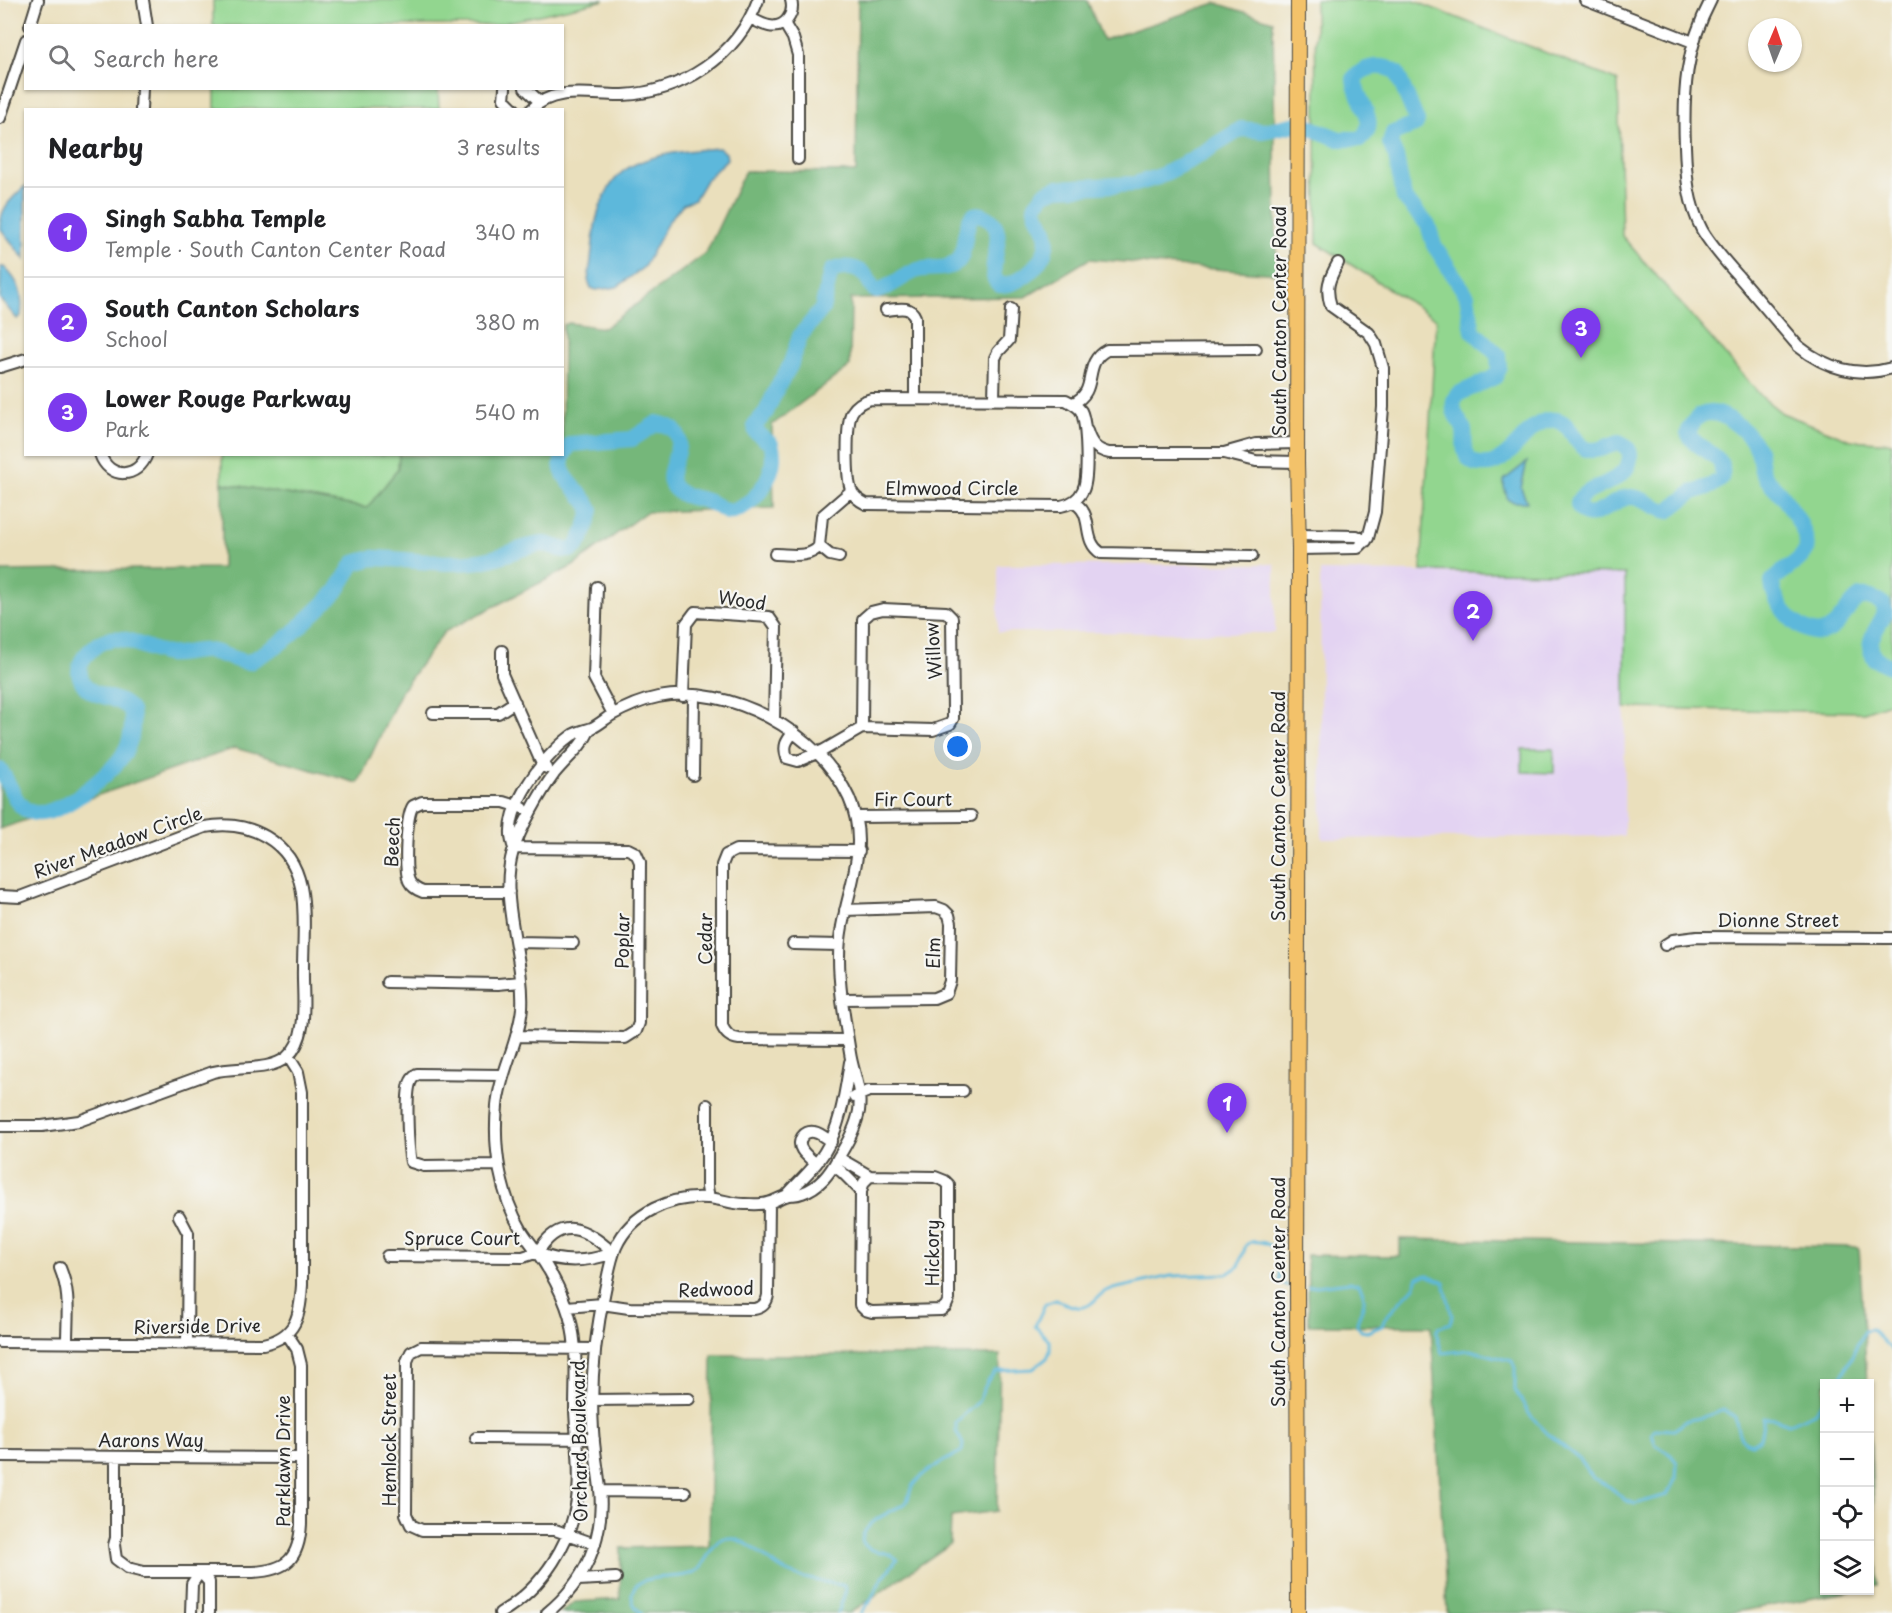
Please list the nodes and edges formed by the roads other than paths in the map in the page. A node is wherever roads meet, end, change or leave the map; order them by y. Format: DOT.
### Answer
graph roads {
  1 [pos="38,0"];
  2 [pos="143,0"];
  3 [pos="758,0"];
  4 [pos="790,0"];
  5 [pos="1298,0"];
  6 [pos="1585,0"];
  7 [pos="1711,0"];
  8 [pos="750,18"];
  9 [pos="784,23"];
  10 [pos="31,24"];
  11 [pos="147,24"];
  12 [pos="1694,42"];
  13 [pos="24,46"];
  14 [pos="142,90"];
  15 [pos="505,90"];
  16 [pos="526,90"];
  17 [pos="535,105"];
  18 [pos="141,108"];
  19 [pos="513,108"];
  20 [pos="0,118"];
  21 [pos="798,159"];
  22 [pos="1338,263"];
  23 [pos="1011,309"];
  24 [pos="886,310"];
  25 [pos="1256,349"];
  26 [pos="24,360"];
  27 [pos="0,367"];
  28 [pos="1892,368"];
  29 [pos="915,399"];
  30 [pos="994,399"];
  31 [pos="1073,404"];
  32 [pos="1085,425"];
  33 [pos="1298,443"];
  34 [pos="1109,453"];
  35 [pos="1224,453"];
  36 [pos="101,456"];
  37 [pos="146,456"];
  38 [pos="1297,462"];
  39 [pos="1085,476"];
  40 [pos="851,491"];
  41 [pos="1072,502"];
  42 [pos="1299,542"];
  43 [pos="819,546"];
  44 [pos="776,554"];
  45 [pos="1252,556"];
  46 [pos="839,557"];
  47 [pos="597,587"];
  48 [pos="502,651"];
  49 [pos="689,696"];
  50 [pos="515,702"];
  51 [pos="433,713"];
  52 [pos="613,714"];
  53 [pos="774,720"];
  54 [pos="862,728"];
  55 [pos="590,729"];
  56 [pos="794,732"];
  57 [pos="816,752"];
  58 [pos="542,764"];
  59 [pos="554,774"];
  60 [pos="693,775"];
  61 [pos="517,806"];
  62 [pos="532,811"];
  63 [pos="971,816"];
  64 [pos="856,817"];
  65 [pos="514,848"];
  66 [pos="859,851"];
  67 [pos="509,892"];
  68 [pos="0,896"];
  69 [pos="20,897"];
  70 [pos="0,905"];
  71 [pos="845,910"];
  72 [pos="1892,938"];
  73 [pos="516,942"];
  74 [pos="573,943"];
  75 [pos="793,944"];
  76 [pos="840,945"];
  77 [pos="1665,945"];
  78 [pos="387,982"];
  79 [pos="521,982"];
  80 [pos="842,999"];
  81 [pos="516,1036"];
  82 [pos="848,1040"];
  83 [pos="288,1056"];
  84 [pos="850,1058"];
  85 [pos="503,1075"];
  86 [pos="963,1091"];
  87 [pos="860,1095"];
  88 [pos="844,1097"];
  89 [pos="707,1105"];
  90 [pos="0,1126"];
  91 [pos="831,1142"];
  92 [pos="819,1159"];
  93 [pos="836,1162"];
  94 [pos="498,1165"];
  95 [pos="870,1176"];
  96 [pos="861,1191"];
  97 [pos="786,1196"];
  98 [pos="709,1198"];
  99 [pos="769,1203"];
  100 [pos="179,1216"];
  101 [pos="538,1252"];
  102 [pos="614,1253"];
  103 [pos="387,1256"];
  104 [pos="60,1268"];
  105 [pos="602,1304"];
  106 [pos="567,1307"];
  107 [pos="286,1334"];
  108 [pos="0,1342"];
  109 [pos="67,1342"];
  110 [pos="187,1344"];
  111 [pos="576,1348"];
  112 [pos="595,1349"];
  113 [pos="689,1399"];
  114 [pos="592,1400"];
  115 [pos="476,1438"];
  116 [pos="576,1439"];
  117 [pos="594,1439"];
  118 [pos="0,1456"];
  119 [pos="116,1458"];
  120 [pos="301,1458"];
  121 [pos="600,1491"];
  122 [pos="685,1492"];
  123 [pos="567,1534"];
  124 [pos="595,1544"];
  125 [pos="200,1572"];
  126 [pos="616,1578"];
  127 [pos="578,1580"];
  128 [pos="191,1613"];
  129 [pos="208,1613"];
  130 [pos="500,1613"];
  131 [pos="547,1613"];
  132 [pos="1298,1613"];
  1 -- 10 [label="street"];
  2 -- 11 [label="street"];
  3 -- 8 [label="street"];
  4 -- 9 [label="street"];
  5 -- 33 [label="main road, South Canton Center Road"];
  6 -- 12 [label="street"];
  7 -- 12 [label="street"];
  8 -- 9 [label="street"];
  8 -- 17 [label="street"];
  9 -- 21 [label="street"];
  12 -- 28 [label="street"];
  13 -- 20 [label="street"];
  14 -- 18 [label="street"];
  15 -- 19 [label="street"];
  16 -- 17 [label="street"];
  22 -- 42 [label="street"];
  23 -- 30 [label="street"];
  24 -- 29 [label="street"];
  25 -- 31 [label="street"];
  26 -- 27 [label="street"];
  29 -- 30 [label="street"];
  29 -- 40 [label="street"];
  30 -- 31 [label="street"];
  31 -- 32 [label="street"];
  32 -- 34 [label="street"];
  32 -- 39 [label="street"];
  33 -- 35 [label="street"];
  33 -- 38 [label="main road, South Canton Center Road"];
  34 -- 35 [label="street"];
  34 -- 39 [label="street"];
  35 -- 38 [label="street"];
  36 -- 37 [label="street"];
  38 -- 42 [label="main road, South Canton Center Road"];
  39 -- 41 [label="street"];
  40 -- 41 [label="street, Elmwood Circle"];
  40 -- 43 [label="street"];
  41 -- 45 [label="street"];
  42 -- 132 [label="main road, South Canton Center Road"];
  43 -- 44 [label="street"];
  43 -- 46 [label="street"];
  47 -- 52 [label="street"];
  48 -- 50 [label="street"];
  49 -- 52 [label="street, Orchard Boulevard"];
  49 -- 53 [label="street, Orchard Boulevard"];
  49 -- 53 [label="street, Wood"];
  49 -- 60 [label="street"];
  50 -- 51 [label="street"];
  50 -- 58 [label="street"];
  52 -- 55 [label="street, Orchard Boulevard"];
  53 -- 56 [label="street, Orchard Boulevard"];
  54 -- 54 [label="street, Willow"];
  54 -- 57 [label="street"];
  55 -- 58 [label="street, Orchard Boulevard"];
  55 -- 59 [label="street, Orchard Boulevard"];
  56 -- 57 [label="street, Orchard Boulevard"];
  56 -- 57 [label="street"];
  57 -- 64 [label="street, Orchard Boulevard"];
  58 -- 59 [label="street"];
  58 -- 61 [label="street, Orchard Boulevard"];
  59 -- 62 [label="street, Orchard Boulevard"];
  61 -- 62 [label="street"];
  61 -- 65 [label="street, Orchard Boulevard"];
  61 -- 67 [label="street, Beech"];
  62 -- 65 [label="street, Orchard Boulevard"];
  63 -- 64 [label="street, Fir Court"];
  64 -- 66 [label="street, Orchard Boulevard"];
  65 -- 67 [label="street, Orchard Boulevard"];
  65 -- 81 [label="street, Poplar"];
  66 -- 71 [label="street, Orchard Boulevard"];
  66 -- 82 [label="street, Cedar"];
  67 -- 73 [label="street, Orchard Boulevard"];
  68 -- 69 [label="street, River Meadow Circle"];
  69 -- 70 [label="street, River Meadow Circle"];
  69 -- 83 [label="street, River Meadow Circle"];
  71 -- 76 [label="street, Orchard Boulevard"];
  71 -- 80 [label="street, Elm"];
  72 -- 77 [label="street, Dionne Street"];
  73 -- 74 [label="street"];
  73 -- 79 [label="street, Orchard Boulevard"];
  75 -- 76 [label="street"];
  76 -- 80 [label="street, Orchard Boulevard"];
  78 -- 79 [label="street"];
  79 -- 81 [label="street, Orchard Boulevard"];
  80 -- 82 [label="street, Orchard Boulevard"];
  81 -- 85 [label="street, Orchard Boulevard"];
  82 -- 84 [label="street, Orchard Boulevard"];
  83 -- 90 [label="street"];
  83 -- 107 [label="street, Riverside Drive"];
  84 -- 87 [label="street, Orchard Boulevard"];
  84 -- 88 [label="street, Orchard Boulevard"];
  85 -- 94 [label="street, Orchard Boulevard"];
  85 -- 94 [label="street"];
  86 -- 87 [label="street"];
  87 -- 88 [label="street"];
  87 -- 93 [label="street, Orchard Boulevard"];
  88 -- 91 [label="street, Orchard Boulevard"];
  89 -- 98 [label="street"];
  91 -- 92 [label="street, Orchard Boulevard"];
  91 -- 92 [label="street"];
  92 -- 93 [label="street"];
  92 -- 97 [label="street, Orchard Boulevard"];
  93 -- 95 [label="street, Hickory"];
  93 -- 96 [label="street"];
  93 -- 97 [label="street, Orchard Boulevard"];
  94 -- 101 [label="street, Orchard Boulevard"];
  95 -- 96 [label="street"];
  95 -- 96 [label="street, Hickory"];
  97 -- 99 [label="street, Orchard Boulevard"];
  98 -- 99 [label="street, Orchard Boulevard"];
  98 -- 102 [label="street, Orchard Boulevard"];
  99 -- 105 [label="street, Redwood"];
  100 -- 110 [label="street"];
  101 -- 102 [label="street"];
  101 -- 102 [label="street"];
  101 -- 103 [label="street, Spruce Court"];
  101 -- 106 [label="street, Orchard Boulevard"];
  102 -- 105 [label="street, Orchard Boulevard"];
  104 -- 109 [label="street"];
  105 -- 106 [label="street, Redwood"];
  105 -- 112 [label="street, Orchard Boulevard"];
  106 -- 111 [label="street, Orchard Boulevard"];
  107 -- 110 [label="street, Riverside Drive"];
  107 -- 120 [label="street, Parklawn Drive"];
  108 -- 109 [label="street, Riverside Drive"];
  109 -- 110 [label="street, Riverside Drive"];
  111 -- 112 [label="street, Hemlock Street"];
  111 -- 116 [label="street, Orchard Boulevard"];
  111 -- 123 [label="street, Hemlock Street"];
  112 -- 114 [label="street, Orchard Boulevard"];
  113 -- 114 [label="street"];
  114 -- 117 [label="street, Orchard Boulevard"];
  115 -- 116 [label="street"];
  116 -- 117 [label="street"];
  116 -- 123 [label="street, Orchard Boulevard"];
  117 -- 121 [label="street, Orchard Boulevard"];
  118 -- 119 [label="street, Aarons Way"];
  119 -- 120 [label="street, Aarons Way"];
  119 -- 125 [label="street, Parklawn Drive"];
  120 -- 125 [label="street, Parklawn Drive"];
  121 -- 122 [label="street"];
  121 -- 124 [label="street, Orchard Boulevard"];
  123 -- 124 [label="street, Hemlock Street"];
  123 -- 130 [label="street, Orchard Boulevard"];
  124 -- 127 [label="street, Orchard Boulevard"];
  125 -- 128 [label="street"];
  125 -- 129 [label="street"];
  126 -- 127 [label="street"];
  127 -- 131 [label="street, Orchard Boulevard"];
}
